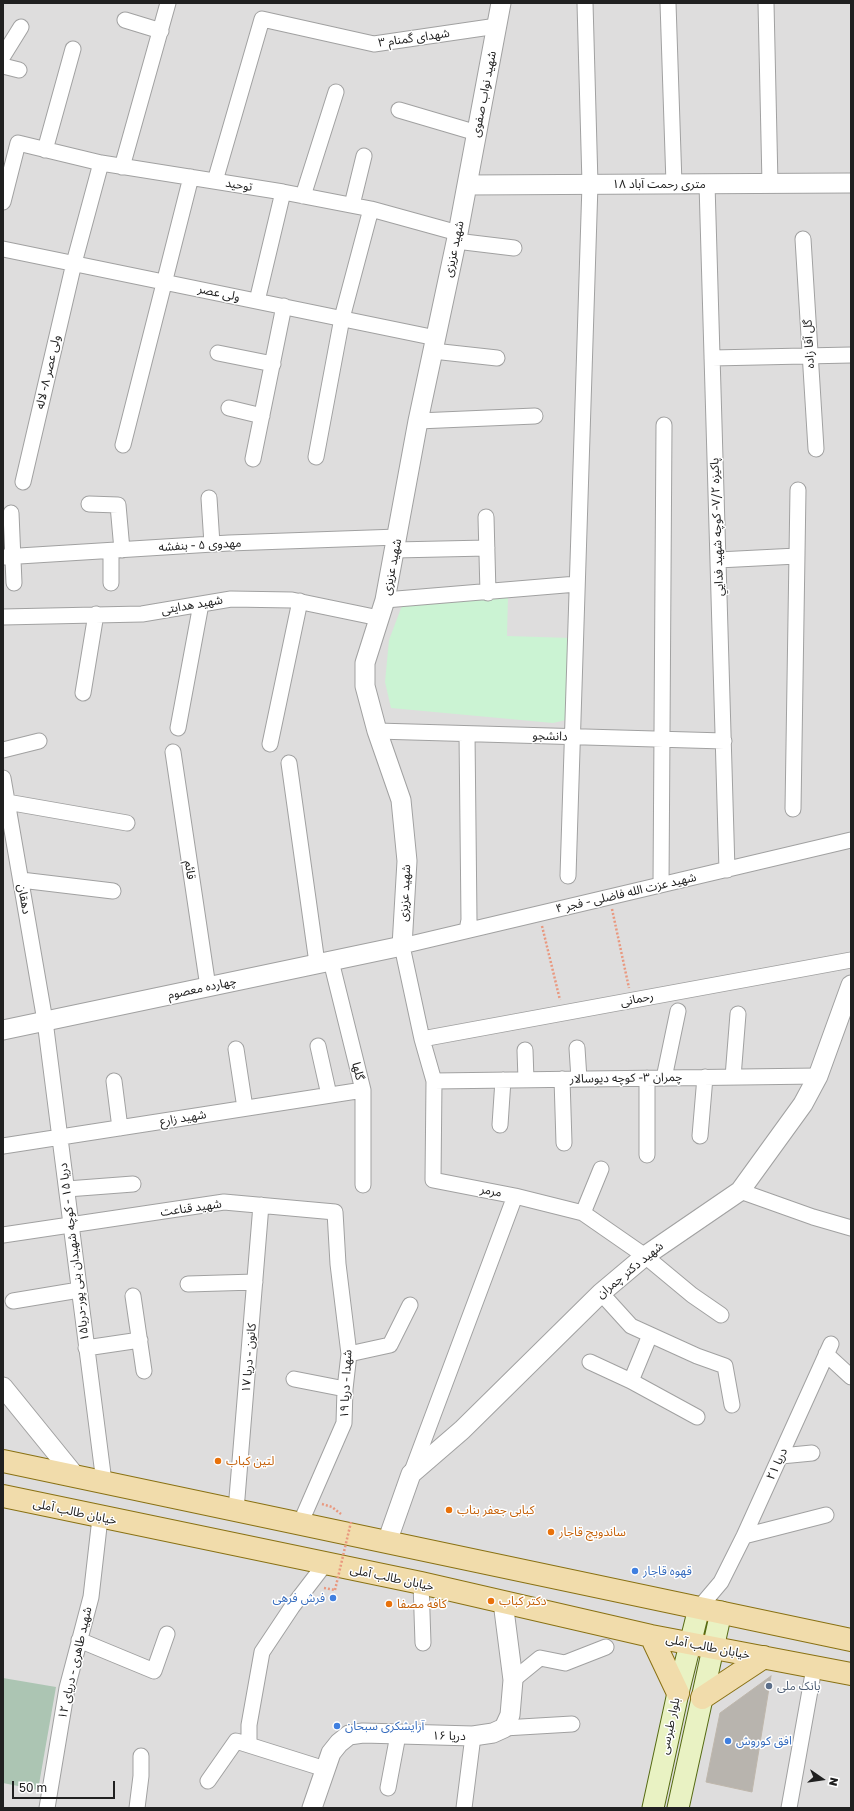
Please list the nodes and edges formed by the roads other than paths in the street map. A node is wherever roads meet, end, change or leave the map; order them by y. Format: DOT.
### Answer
graph roads {
  1 [pos="168,3"];
  2 [pos="501,3"];
  3 [pos="585,3"];
  4 [pos="668,3"];
  5 [pos="766,3"];
  6 [pos="125,20"];
  7 [pos="497,26"];
  8 [pos="21,27"];
  9 [pos="161,31"];
  10 [pos="73,49"];
  11 [pos="3,56"];
  12 [pos="3,66"];
  13 [pos="19,70"];
  14 [pos="336,92"];
  15 [pos="399,110"];
  16 [pos="477,133"];
  17 [pos="45,150"];
  18 [pos="364,156"];
  19 [pos="101,163"];
  20 [pos="122,167"];
  21 [pos="191,177"];
  22 [pos="215,181"];
  23 [pos="851,183"];
  24 [pos="590,184"];
  25 [pos="674,184"];
  26 [pos="707,184"];
  27 [pos="770,184"];
  28 [pos="467,185"];
  29 [pos="283,192"];
  30 [pos="304,196"];
  31 [pos="3,202"];
  32 [pos="352,205"];
  33 [pos="372,209"];
  34 [pos="457,237"];
  35 [pos="803,239"];
  36 [pos="3,248"];
  37 [pos="514,248"];
  38 [pos="74,263"];
  39 [pos="166,282"];
  40 [pos="257,301"];
  41 [pos="284,306"];
  42 [pos="342,318"];
  43 [pos="435,344"];
  44 [pos="218,353"];
  45 [pos="810,355"];
  46 [pos="851,355"];
  47 [pos="497,358"];
  48 [pos="712,358"];
  49 [pos="273,364"];
  50 [pos="229,408"];
  51 [pos="262,416"];
  52 [pos="535,416"];
  53 [pos="418,421"];
  54 [pos="664,425"];
  55 [pos="123,445"];
  56 [pos="816,449"];
  57 [pos="316,457"];
  58 [pos="253,460"];
  59 [pos="23,482"];
  60 [pos="798,490"];
  61 [pos="209,498"];
  62 [pos="89,504"];
  63 [pos="11,513"];
  64 [pos="486,517"];
  65 [pos="396,543"];
  66 [pos="212,544"];
  67 [pos="487,548"];
  68 [pos="116,550"];
  69 [pos="797,556"];
  70 [pos="8,557"];
  71 [pos="718,560"];
  72 [pos="112,583"];
  73 [pos="14,584"];
  74 [pos="577,584"];
  75 [pos="488,593"];
  76 [pos="385,600"];
  77 [pos="300,601"];
  78 [pos="201,604"];
  79 [pos="96,614"];
  80 [pos="3,617"];
  81 [pos="379,618"];
  82 [pos="83,693"];
  83 [pos="178,728"];
  84 [pos="377,731"];
  85 [pos="467,734"];
  86 [pos="572,737"];
  87 [pos="663,739"];
  88 [pos="39,741"];
  89 [pos="724,741"];
  90 [pos="270,744"];
  91 [pos="3,750"];
  92 [pos="173,752"];
  93 [pos="289,763"];
  94 [pos="3,778"];
  95 [pos="7,802"];
  96 [pos="793,809"];
  97 [pos="127,823"];
  98 [pos="851,840"];
  99 [pos="727,870"];
  100 [pos="568,876"];
  101 [pos="21,880"];
  102 [pos="661,885"];
  103 [pos="113,891"];
  104 [pos="467,930"];
  105 [pos="402,946"];
  106 [pos="851,960"];
  107 [pos="324,962"];
  108 [pos="208,986"];
  109 [pos="851,986"];
  110 [pos="678,1011"];
  111 [pos="738,1014"];
  112 [pos="45,1021"];
  113 [pos="3,1030"];
  114 [pos="422,1039"];
  115 [pos="318,1046"];
  116 [pos="576,1048"];
  117 [pos="236,1049"];
  118 [pos="525,1050"];
  119 [pos="818,1076"];
  120 [pos="705,1077"];
  121 [pos="733,1077"];
  122 [pos="647,1078"];
  123 [pos="664,1078"];
  124 [pos="562,1079"];
  125 [pos="579,1079"];
  126 [pos="502,1080"];
  127 [pos="526,1080"];
  128 [pos="114,1081"];
  129 [pos="434,1081"];
  130 [pos="363,1090"];
  131 [pos="329,1095"];
  132 [pos="245,1108"];
  133 [pos="500,1125"];
  134 [pos="120,1128"];
  135 [pos="700,1136"];
  136 [pos="60,1137"];
  137 [pos="564,1143"];
  138 [pos="3,1146"];
  139 [pos="647,1155"];
  140 [pos="601,1169"];
  141 [pos="133,1184"];
  142 [pos="363,1185"];
  143 [pos="67,1189"];
  144 [pos="740,1190"];
  145 [pos="516,1196"];
  146 [pos="261,1205"];
  147 [pos="335,1212"];
  148 [pos="583,1213"];
  149 [pos="71,1226"];
  150 [pos="851,1228"];
  151 [pos="3,1235"];
  152 [pos="645,1256"];
  153 [pos="255,1282"];
  154 [pos="188,1284"];
  155 [pos="79,1290"];
  156 [pos="601,1293"];
  157 [pos="133,1296"];
  158 [pos="13,1301"];
  159 [pos="410,1305"];
  160 [pos="721,1315"];
  161 [pos="650,1335"];
  162 [pos="140,1340"];
  163 [pos="86,1348"];
  164 [pos="349,1354"];
  165 [pos="590,1362"];
  166 [pos="144,1371"];
  167 [pos="851,1377"];
  168 [pos="294,1378"];
  169 [pos="631,1380"];
  170 [pos="3,1388"];
  171 [pos="345,1389"];
  172 [pos="732,1405"];
  173 [pos="697,1417"];
  174 [pos="812,1453"];
  175 [pos="781,1456"];
  176 [pos="3,1461"];
  177 [pos="410,1474"];
  178 [pos="76,1477"];
  179 [pos="104,1482"];
  180 [pos="3,1496"];
  181 [pos="236,1510"];
  182 [pos="826,1515"];
  183 [pos="100,1518"];
  184 [pos="300,1524"];
  185 [pos="744,1536"];
  186 [pos="387,1542"];
  187 [pos="325,1564"];
  188 [pos="721,1582"];
  189 [pos="421,1583"];
  190 [pos="503,1602"];
  191 [pos="699,1608"];
  192 [pos="721,1612"];
  193 [pos="167,1634"];
  194 [pos="652,1636"];
  195 [pos="79,1640"];
  196 [pos="851,1640"];
  197 [pos="423,1643"];
  198 [pos="691,1644"];
  199 [pos="606,1647"];
  200 [pos="714,1648"];
  201 [pos="764,1658"];
  202 [pos="814,1668"];
  203 [pos="851,1674"];
  204 [pos="513,1680"];
  205 [pos="678,1693"];
  206 [pos="702,1698"];
  207 [pos="572,1724"];
  208 [pos="504,1728"];
  209 [pos="398,1735"];
  210 [pos="473,1736"];
  211 [pos="249,1744"];
  212 [pos="141,1756"];
  213 [pos="324,1769"];
  214 [pos="208,1781"];
  215 [pos="388,1788"];
  216 [pos="654,1804"];
  217 [pos="679,1806"];
  218 [pos="47,1808"];
  219 [pos="137,1808"];
  220 [pos="312,1808"];
  221 [pos="464,1808"];
  222 [pos="789,1808"];
  1 -- 9 [label="street"];
  2 -- 7 [label="street, شهید نواب صفوی"];
  3 -- 24 [label="street"];
  4 -- 25 [label="street"];
  5 -- 27 [label="street"];
  6 -- 9 [label="street"];
  7 -- 16 [label="street, شهید نواب صفوی"];
  7 -- 22 [label="street, شهدای گمنام ۳"];
  8 -- 11 [label="street"];
  9 -- 20 [label="street"];
  10 -- 17 [label="street"];
  12 -- 13 [label="street"];
  14 -- 30 [label="street"];
  15 -- 16 [label="street"];
  16 -- 28 [label="street, شهید نواب صفوی"];
  17 -- 19 [label="street, توحید"];
  17 -- 31 [label="street, توحید"];
  18 -- 32 [label="street"];
  19 -- 20 [label="street, توحید"];
  19 -- 38 [label="street, ولی عصر ۸- لاله"];
  20 -- 21 [label="street, توحید"];
  21 -- 22 [label="street, توحید"];
  21 -- 39 [label="street"];
  22 -- 29 [label="street, توحید"];
  23 -- 27 [label="street, ۱۸ متری رحمت آباد"];
  24 -- 25 [label="street, ۱۸ متری رحمت آباد"];
  24 -- 28 [label="street, ۱۸ متری رحمت آباد"];
  24 -- 74 [label="street"];
  25 -- 26 [label="street, ۱۸ متری رحمت آباد"];
  26 -- 27 [label="street, ۱۸ متری رحمت آباد"];
  26 -- 48 [label="street, پاکیزه ۷/۲- كوچه شهيد فدايي"];
  28 -- 34 [label="street, شهید عزیزی"];
  29 -- 30 [label="street, توحید"];
  29 -- 40 [label="street"];
  30 -- 32 [label="street, توحید"];
  32 -- 33 [label="street, توحید"];
  33 -- 34 [label="street, توحید"];
  33 -- 42 [label="street"];
  34 -- 37 [label="street, توحید"];
  34 -- 43 [label="street, شهید عزیزی"];
  35 -- 45 [label="street, گل آقا زاده"];
  36 -- 38 [label="street, ولی عصر"];
  38 -- 39 [label="street, ولی عصر"];
  38 -- 59 [label="street, ولی عصر ۸- لاله"];
  39 -- 40 [label="street, ولی عصر"];
  39 -- 55 [label="street"];
  40 -- 41 [label="street, ولی عصر"];
  41 -- 42 [label="street, ولی عصر"];
  41 -- 49 [label="street"];
  42 -- 43 [label="street, ولی عصر"];
  42 -- 57 [label="street"];
  43 -- 47 [label="street, ولی عصر"];
  43 -- 53 [label="street, شهید عزیزی"];
  44 -- 49 [label="street"];
  45 -- 46 [label="street"];
  45 -- 48 [label="street"];
  45 -- 56 [label="street, گل آقا زاده"];
  48 -- 71 [label="street, پاکیزه ۷/۲- كوچه شهيد فدايي"];
  49 -- 51 [label="street"];
  50 -- 51 [label="street"];
  51 -- 58 [label="street"];
  52 -- 53 [label="street"];
  53 -- 65 [label="street, شهید عزیزی"];
  54 -- 87 [label="street"];
  60 -- 69 [label="street"];
  61 -- 66 [label="street"];
  62 -- 68 [label="street"];
  63 -- 70 [label="street"];
  64 -- 67 [label="street"];
  65 -- 66 [label="street, مهدوی ۵ - بنفشه"];
  65 -- 67 [label="street, مهدوی ۵ - بنفشه"];
  65 -- 76 [label="street, شهید عزیزی"];
  66 -- 68 [label="street, مهدوی ۵ - بنفشه"];
  67 -- 75 [label="street"];
  68 -- 70 [label="street, مهدوی ۵ - بنفشه"];
  68 -- 72 [label="street"];
  69 -- 71 [label="street"];
  69 -- 96 [label="street"];
  70 -- 73 [label="street"];
  71 -- 89 [label="street, پاکیزه ۷/۲- كوچه شهيد فدايي"];
  74 -- 75 [label="street"];
  74 -- 86 [label="street"];
  75 -- 76 [label="street"];
  76 -- 81 [label="street, شهید عزیزی"];
  77 -- 78 [label="street, شهید هدایتی"];
  77 -- 81 [label="street, شهید هدایتی"];
  77 -- 90 [label="street"];
  78 -- 79 [label="street, شهید هدایتی"];
  78 -- 83 [label="street"];
  79 -- 80 [label="street, شهید هدایتی"];
  79 -- 82 [label="street"];
  81 -- 84 [label="street, شهید عزیزی"];
  84 -- 85 [label="street, دانشجو"];
  84 -- 105 [label="street, شهید عزیزی"];
  85 -- 86 [label="street, دانشجو"];
  85 -- 104 [label="street"];
  86 -- 87 [label="street, دانشجو"];
  86 -- 100 [label="street"];
  87 -- 89 [label="street, دانشجو"];
  87 -- 102 [label="street"];
  88 -- 91 [label="street"];
  89 -- 99 [label="street, پاکیزه ۷/۲- كوچه شهيد فدايي"];
  92 -- 108 [label="street, قائم"];
  93 -- 107 [label="street, گلها"];
  94 -- 95 [label="street, دهقان"];
  95 -- 97 [label="street"];
  95 -- 101 [label="street, دهقان"];
  98 -- 99 [label="street, شهید عزت الله فاضلی - فجر ۴"];
  99 -- 102 [label="street, شهید عزت الله فاضلی - فجر ۴"];
  101 -- 103 [label="street"];
  101 -- 112 [label="street, دهقان"];
  102 -- 104 [label="street, شهید عزت الله فاضلی - فجر ۴"];
  104 -- 105 [label="street, شهید عزت الله فاضلی - فجر ۴"];
  105 -- 107 [label="street, چهارده معصوم"];
  105 -- 114 [label="street, مرمر"];
  106 -- 114 [label="street, رحمانی"];
  107 -- 108 [label="street, چهارده معصوم"];
  107 -- 130 [label="street, گلها"];
  108 -- 112 [label="street, چهارده معصوم"];
  109 -- 119 [label="street, شهید دکتر چمران"];
  110 -- 123 [label="street"];
  111 -- 121 [label="street"];
  112 -- 113 [label="street, چهارده معصوم"];
  112 -- 136 [label="street, دریا ۱۵ - كوچه شهيدان بنی پور-دريا۱۵"];
  114 -- 129 [label="street, مرمر"];
  115 -- 131 [label="street"];
  116 -- 125 [label="street"];
  117 -- 132 [label="street"];
  118 -- 127 [label="street"];
  119 -- 121 [label="street, چمران ۳- كوچه ديوسالار"];
  119 -- 144 [label="street, شهید دکتر چمران"];
  120 -- 121 [label="street, چمران ۳- كوچه ديوسالار"];
  120 -- 123 [label="street, چمران ۳- كوچه ديوسالار"];
  120 -- 135 [label="street"];
  122 -- 123 [label="street, چمران ۳- كوچه ديوسالار"];
  122 -- 125 [label="street, چمران ۳- كوچه ديوسالار"];
  122 -- 139 [label="street"];
  124 -- 125 [label="street, چمران ۳- كوچه ديوسالار"];
  124 -- 127 [label="street, چمران ۳- كوچه ديوسالار"];
  124 -- 137 [label="street"];
  126 -- 127 [label="street, چمران ۳- كوچه ديوسالار"];
  126 -- 129 [label="street, چمران ۳- كوچه ديوسالار"];
  126 -- 133 [label="street"];
  128 -- 134 [label="street"];
  129 -- 145 [label="street, مرمر"];
  130 -- 131 [label="street, شهید زارع"];
  130 -- 142 [label="street, گلها"];
  131 -- 132 [label="street, شهید زارع"];
  132 -- 134 [label="street, شهید زارع"];
  134 -- 136 [label="street, شهید زارع"];
  136 -- 138 [label="street, شهید زارع"];
  136 -- 143 [label="street, دریا ۱۵ - كوچه شهيدان بنی پور-دريا۱۵"];
  140 -- 148 [label="street"];
  141 -- 143 [label="street"];
  143 -- 149 [label="street, دریا ۱۵ - كوچه شهيدان بنی پور-دريا۱۵"];
  144 -- 150 [label="street"];
  144 -- 152 [label="street, شهید دکتر چمران"];
  145 -- 148 [label="street"];
  145 -- 177 [label="street, مرمر"];
  146 -- 147 [label="street, شهید قناعت"];
  146 -- 149 [label="street, شهید قناعت"];
  146 -- 153 [label="street, کانون - دریا ۱۷"];
  147 -- 164 [label="street, شهدا - دریا ۱۹"];
  148 -- 152 [label="street"];
  149 -- 151 [label="street, شهید قناعت"];
  149 -- 155 [label="street, دریا ۱۵ - كوچه شهيدان بنی پور-دريا۱۵"];
  152 -- 156 [label="street, شهید دکتر چمران"];
  152 -- 160 [label="street"];
  153 -- 154 [label="street"];
  153 -- 181 [label="street, کانون - دریا ۱۷"];
  155 -- 158 [label="street"];
  155 -- 163 [label="street, دریا ۱۵ - كوچه شهيدان بنی پور-دريا۱۵"];
  156 -- 161 [label="street"];
  156 -- 177 [label="street, شهید دکتر چمران"];
  157 -- 162 [label="street"];
  159 -- 164 [label="street"];
  161 -- 169 [label="street"];
  161 -- 172 [label="street"];
  162 -- 163 [label="street"];
  162 -- 166 [label="street"];
  163 -- 179 [label="street, دریا ۱۵ - كوچه شهيدان بنی پور-دريا۱۵"];
  164 -- 171 [label="street, شهدا - دریا ۱۹"];
  165 -- 169 [label="street"];
  167 -- 175 [label="street, دریا ۲۱"];
  168 -- 171 [label="street"];
  169 -- 173 [label="street"];
  170 -- 178 [label="street"];
  171 -- 184 [label="street, شهدا - دریا ۱۹"];
  174 -- 175 [label="street"];
  175 -- 185 [label="street, دریا ۲۱"];
  176 -- 178 [label="main road"];
  177 -- 186 [label="street"];
  178 -- 179 [label="main road"];
  179 -- 181 [label="main road"];
  180 -- 183 [label="main road, خیابان طالب آملی"];
  181 -- 184 [label="main road"];
  182 -- 185 [label="street"];
  183 -- 187 [label="main road, خیابان طالب آملی"];
  183 -- 195 [label="street, شهید طاهری - دریای ۱۲"];
  184 -- 186 [label="main road"];
  185 -- 188 [label="street, دریا ۲۱"];
  186 -- 191 [label="main road"];
  187 -- 189 [label="main road, خیابان طالب آملی"];
  187 -- 211 [label="street"];
  188 -- 191 [label="street, دریا ۲۱"];
  188 -- 192 [label="street, دریا ۲۱"];
  189 -- 190 [label="main road, خیابان طالب آملی"];
  189 -- 197 [label="street"];
  190 -- 194 [label="main road, خیابان طالب آملی"];
  190 -- 204 [label="street"];
  191 -- 192 [label="main road"];
  191 -- 198 [label="main road, بلوار طبرسی"];
  192 -- 196 [label="main road"];
  192 -- 200 [label="main road, بلوار طبرسی"];
  193 -- 195 [label="street"];
  194 -- 198 [label="main road, خیابان طالب آملی"];
  194 -- 205 [label="main road"];
  195 -- 218 [label="street, شهید طاهری - دریای ۱۲"];
  198 -- 200 [label="main road, خیابان طالب آملی"];
  198 -- 205 [label="main road, بلوار طبرسی"];
  199 -- 204 [label="street"];
  200 -- 201 [label="main road, خیابان طالب آملی"];
  200 -- 206 [label="main road, بلوار طبرسی"];
  201 -- 202 [label="main road, خیابان طالب آملی"];
  201 -- 206 [label="main road"];
  202 -- 203 [label="main road, خیابان طالب آملی"];
  202 -- 222 [label="street"];
  204 -- 208 [label="street"];
  205 -- 216 [label="main road, بلوار طبرسی"];
  206 -- 217 [label="main road, بلوار طبرسی"];
  207 -- 208 [label="street"];
  208 -- 210 [label="street, دریا ۱۶"];
  209 -- 210 [label="street, دریا ۱۶"];
  209 -- 213 [label="street, دریا ۱۶"];
  209 -- 215 [label="street"];
  210 -- 221 [label="street"];
  211 -- 213 [label="street"];
  211 -- 214 [label="street"];
  212 -- 219 [label="street"];
  213 -- 220 [label="street, دریا ۱۶"];
  216 -- 217 [label="main road"];
}
